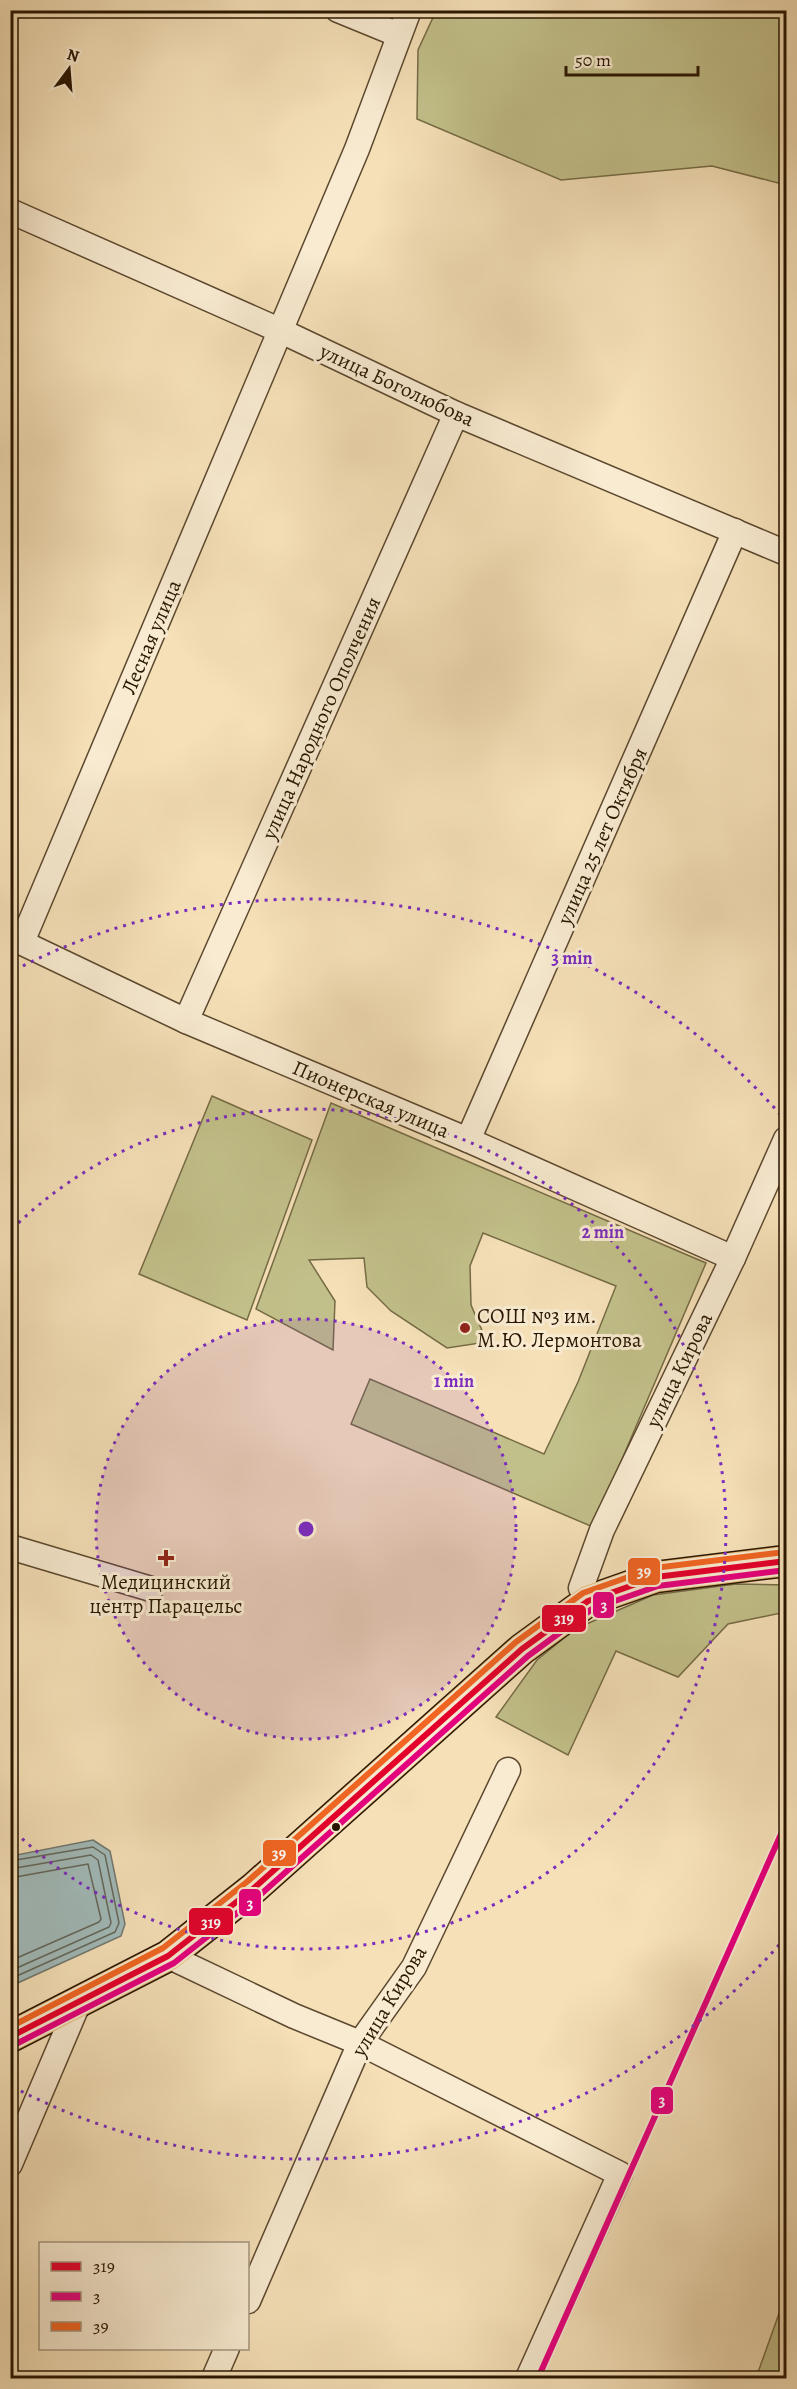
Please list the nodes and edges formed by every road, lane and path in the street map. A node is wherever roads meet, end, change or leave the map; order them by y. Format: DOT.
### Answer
graph roads {
  1 [pos="338,10"];
  2 [pos="409,10"];
  3 [pos="399,35"];
  4 [pos="10,211"];
  5 [pos="279,330"];
  6 [pos="456,414"];
  7 [pos="735,531"];
  8 [pos="786,553"];
  9 [pos="16,940"];
  10 [pos="186,1021"];
  11 [pos="786,1139"];
  12 [pos="468,1140"];
  13 [pos="733,1258"];
  14 [pos="10,1547"];
  15 [pos="786,1562"];
  16 [pos="151,1589"];
  17 [pos="588,1601"];
  18 [pos="508,1770"];
  19 [pos="168,1956"];
  20 [pos="78,2004"];
  21 [pos="10,2037"];
  22 [pos="360,2043"];
  23 [pos="10,2164"];
  24 [pos="249,2299"];
  25 [pos="227,2350"];
  26 [pos="214,2379"];
  27 [pos="528,2379"];
  1 -- 3 [label="street"];
  2 -- 3 [label="street, Лесная улица"];
  3 -- 5 [label="street, Лесная улица"];
  4 -- 5 [label="street, улица Боголюбова"];
  5 -- 6 [label="street, улица Боголюбова"];
  5 -- 9 [label="street, Лесная улица"];
  6 -- 7 [label="street, улица Боголюбова"];
  6 -- 10 [label="street, улица Народного Ополчения"];
  7 -- 8 [label="street, улица Боголюбова"];
  7 -- 12 [label="street, улица 25 лет Октября"];
  9 -- 10 [label="street, Пионерская улица"];
  10 -- 12 [label="street, Пионерская улица"];
  11 -- 13 [label="street, улица Кирова"];
  12 -- 13 [label="street, Пионерская улица"];
  13 -- 17 [label="street, улица Кирова"];
  14 -- 16 [label="street"];
  15 -- 17 [label="main road"];
  17 -- 19 [label="main road"];
  18 -- 22 [label="street, улица Кирова"];
  19 -- 20 [label="main road"];
  19 -- 22 [label="street"];
  20 -- 21 [label="main road"];
  20 -- 23 [label="street"];
  22 -- 24 [label="street, улица Кирова"];
  22 -- 27 [label="street"];
  25 -- 26 [label="street"];
}
